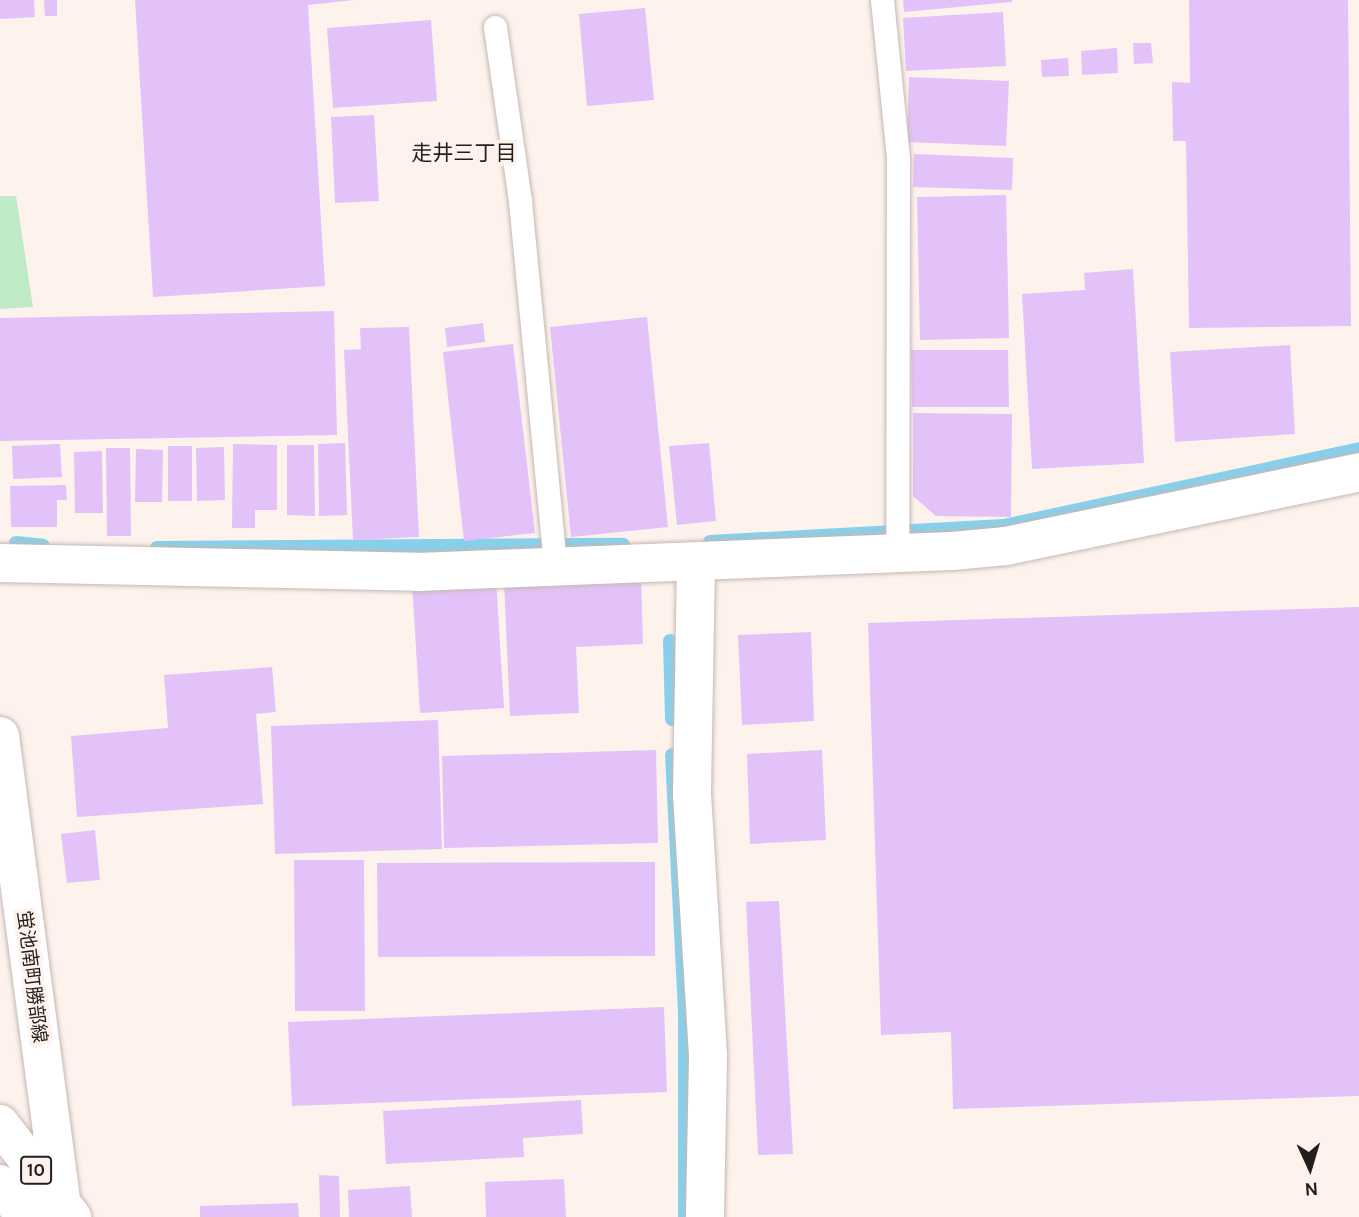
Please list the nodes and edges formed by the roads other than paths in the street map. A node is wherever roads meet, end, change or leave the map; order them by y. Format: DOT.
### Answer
graph roads {
  1 [pos="883,0"];
  2 [pos="495,27"];
  3 [pos="1359,472"];
  4 [pos="896,540"];
  5 [pos="554,553"];
  6 [pos="0,563"];
  7 [pos="696,563"];
  8 [pos="0,736"];
  9 [pos="0,1124"];
  10 [pos="0,1184"];
  11 [pos="66,1212"];
  12 [pos="26,1217"];
  13 [pos="705,1217"];
  1 -- 4 [label="lane"];
  2 -- 5 [label="lane"];
  3 -- 4 [label="main road"];
  4 -- 7 [label="main road"];
  5 -- 6 [label="main road"];
  5 -- 7 [label="main road"];
  7 -- 13 [label="main road"];
  8 -- 11 [label="main road, 蛍池南町勝部線"];
  9 -- 11 [label="main road, 10"];
  10 -- 12 [label="main road"];
}
